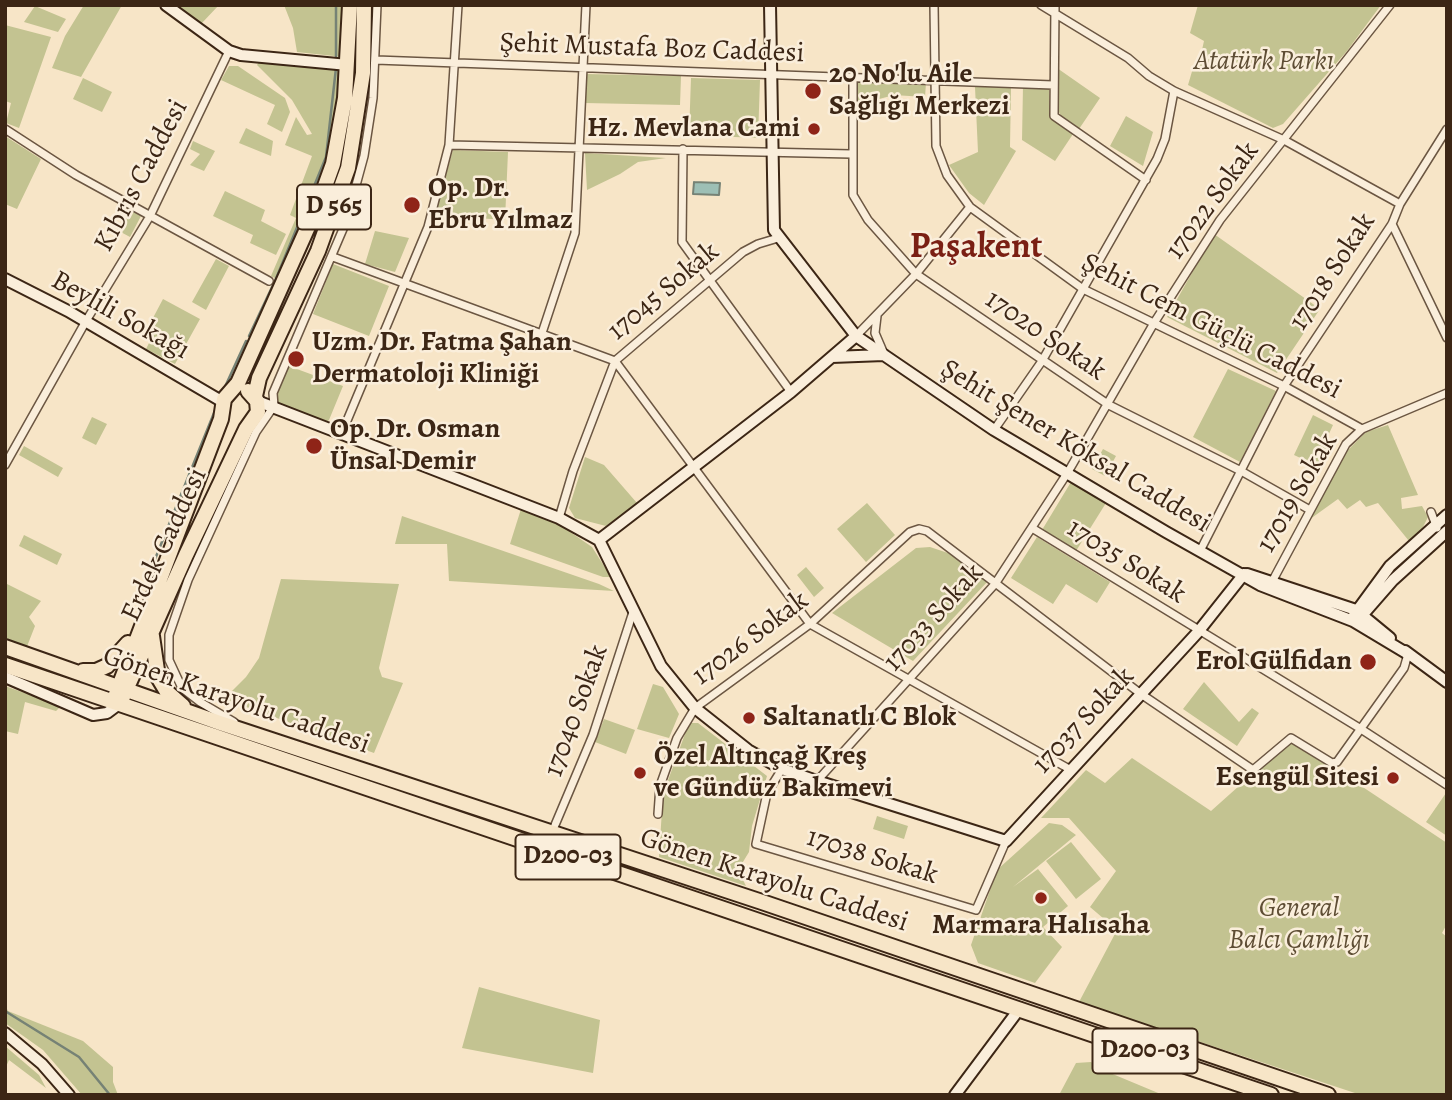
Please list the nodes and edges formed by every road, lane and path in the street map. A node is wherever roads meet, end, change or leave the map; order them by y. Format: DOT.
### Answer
graph roads {
  1 [pos="166,5"];
  2 [pos="350,5"];
  3 [pos="364,5"];
  4 [pos="377,5"];
  5 [pos="458,5"];
  6 [pos="586,5"];
  7 [pos="770,5"];
  8 [pos="933,5"];
  9 [pos="1041,5"];
  10 [pos="1390,5"];
  11 [pos="1055,8"];
  12 [pos="229,51"];
  13 [pos="376,60"];
  14 [pos="456,64"];
  15 [pos="348,65"];
  16 [pos="583,68"];
  17 [pos="770,74"];
  18 [pos="853,77"];
  19 [pos="935,79"];
  20 [pos="1053,85"];
  21 [pos="1174,91"];
  22 [pos="5,129"];
  23 [pos="1447,129"];
  24 [pos="1284,140"];
  25 [pos="449,145"];
  26 [pos="579,146"];
  27 [pos="683,149"];
  28 [pos="771,152"];
  29 [pos="851,154"];
  30 [pos="1146,180"];
  31 [pos="1399,204"];
  32 [pos="970,207"];
  33 [pos="150,216"];
  34 [pos="1392,223"];
  35 [pos="778,238"];
  36 [pos="333,257"];
  37 [pos="916,274"];
  38 [pos="710,277"];
  39 [pos="5,279"];
  40 [pos="269,281"];
  41 [pos="405,284"];
  42 [pos="1083,289"];
  43 [pos="877,315"];
  44 [pos="86,321"];
  45 [pos="1154,323"];
  46 [pos="541,335"];
  47 [pos="856,336"];
  48 [pos="1447,338"];
  49 [pos="884,355"];
  50 [pos="832,357"];
  51 [pos="615,361"];
  52 [pos="1042,361"];
  53 [pos="1284,386"];
  54 [pos="791,392"];
  55 [pos="1447,393"];
  56 [pos="223,398"];
  57 [pos="1109,405"];
  58 [pos="261,407"];
  59 [pos="1362,429"];
  60 [pos="995,430"];
  61 [pos="341,435"];
  62 [pos="5,465"];
  63 [pos="695,465"];
  64 [pos="1241,471"];
  65 [pos="1069,472"];
  66 [pos="1310,510"];
  67 [pos="1447,515"];
  68 [pos="559,518"];
  69 [pos="1433,518"];
  70 [pos="1032,528"];
  71 [pos="1443,534"];
  72 [pos="599,540"];
  73 [pos="1200,551"];
  74 [pos="1244,574"];
  75 [pos="1273,580"];
  76 [pos="995,584"];
  77 [pos="634,611"];
  78 [pos="1358,616"];
  79 [pos="810,624"];
  80 [pos="145,630"];
  81 [pos="1198,632"];
  82 [pos="5,647"];
  83 [pos="1408,654"];
  84 [pos="54,663"];
  85 [pos="1419,663"];
  86 [pos="5,665"];
  87 [pos="1404,667"];
  88 [pos="5,677"];
  89 [pos="907,680"];
  90 [pos="1447,681"];
  91 [pos="122,689"];
  92 [pos="1140,694"];
  93 [pos="116,705"];
  94 [pos="695,708"];
  95 [pos="200,715"];
  96 [pos="220,723"];
  97 [pos="1361,729"];
  98 [pos="256,734"];
  99 [pos="782,769"];
  100 [pos="1071,770"];
  101 [pos="817,781"];
  102 [pos="1447,785"];
  103 [pos="658,814"];
  104 [pos="555,825"];
  105 [pos="1006,841"];
  106 [pos="697,880"];
  107 [pos="976,911"];
  108 [pos="1011,986"];
  109 [pos="1020,1008"];
  110 [pos="1084,1011"];
  111 [pos="5,1034"];
  112 [pos="1196,1049"];
  113 [pos="69,1095"];
  114 [pos="955,1095"];
  115 [pos="1271,1095"];
  116 [pos="1328,1095"];
  1 -- 12 [label="main road"];
  2 -- 15 [label="highway, Erdek Caddesi / D 565"];
  3 -- 58 [label="highway, Erdek Caddesi / D 565"];
  4 -- 13 [label="street"];
  5 -- 14 [label="street"];
  6 -- 16 [label="street"];
  7 -- 17 [label="main road, Şehit Şener Köksal Caddesi"];
  8 -- 19 [label="street, Şehit Cem Güçlü Caddesi"];
  9 -- 11 [label="street"];
  10 -- 24 [label="street, 17022 Sokak"];
  11 -- 20 [label="street"];
  11 -- 21 [label="street"];
  12 -- 15 [label="main road"];
  12 -- 33 [label="street, Kıbrıs Caddesi"];
  13 -- 14 [label="street, Şehit Mustafa Boz Caddesi"];
  13 -- 36 [label="street"];
  14 -- 16 [label="street, Şehit Mustafa Boz Caddesi"];
  14 -- 25 [label="street"];
  15 -- 56 [label="highway, Erdek Caddesi / D 565"];
  16 -- 17 [label="street, Şehit Mustafa Boz Caddesi"];
  16 -- 26 [label="street"];
  17 -- 18 [label="street, Şehit Mustafa Boz Caddesi"];
  17 -- 28 [label="main road, Şehit Şener Köksal Caddesi"];
  18 -- 19 [label="street, Şehit Mustafa Boz Caddesi"];
  18 -- 29 [label="street, 17020 Sokak"];
  19 -- 20 [label="street, Şehit Mustafa Boz Caddesi"];
  19 -- 32 [label="street, Şehit Cem Güçlü Caddesi"];
  20 -- 30 [label="street"];
  21 -- 24 [label="street"];
  21 -- 30 [label="street"];
  22 -- 33 [label="street"];
  23 -- 31 [label="street, 17018 Sokak"];
  24 -- 31 [label="street"];
  24 -- 45 [label="street, 17022 Sokak"];
  25 -- 26 [label="street"];
  25 -- 41 [label="street"];
  26 -- 27 [label="street"];
  26 -- 46 [label="street"];
  27 -- 28 [label="street"];
  27 -- 38 [label="street"];
  28 -- 29 [label="street"];
  28 -- 35 [label="main road, Şehit Şener Köksal Caddesi"];
  29 -- 37 [label="street, 17020 Sokak"];
  30 -- 42 [label="street"];
  31 -- 34 [label="street, 17018 Sokak"];
  32 -- 37 [label="street"];
  32 -- 42 [label="street, Şehit Cem Güçlü Caddesi"];
  33 -- 40 [label="street"];
  33 -- 44 [label="street, Kıbrıs Caddesi"];
  34 -- 48 [label="street"];
  34 -- 53 [label="street, 17018 Sokak"];
  35 -- 38 [label="street, 17045 Sokak"];
  35 -- 47 [label="main road, Şehit Şener Köksal Caddesi"];
  36 -- 41 [label="street"];
  36 -- 58 [label="street"];
  37 -- 43 [label="street"];
  37 -- 52 [label="street, 17020 Sokak"];
  38 -- 51 [label="street, 17045 Sokak"];
  38 -- 54 [label="street"];
  39 -- 44 [label="main road, Beylili Sokağı"];
  41 -- 46 [label="street"];
  41 -- 61 [label="street"];
  42 -- 45 [label="street, Şehit Cem Güçlü Caddesi"];
  42 -- 52 [label="street"];
  43 -- 47 [label="street"];
  43 -- 49 [label="street"];
  44 -- 56 [label="main road, Beylili Sokağı"];
  44 -- 62 [label="street, Kıbrıs Caddesi"];
  45 -- 53 [label="street, Şehit Cem Güçlü Caddesi"];
  45 -- 57 [label="street, 17022 Sokak"];
  46 -- 51 [label="street"];
  47 -- 49 [label="main road, Şehit Şener Köksal Caddesi"];
  47 -- 50 [label="main road"];
  49 -- 50 [label="main road"];
  49 -- 60 [label="main road, Şehit Şener Köksal Caddesi"];
  50 -- 54 [label="main road"];
  51 -- 63 [label="street"];
  51 -- 68 [label="street, 17045 Sokak"];
  52 -- 57 [label="street, 17020 Sokak"];
  52 -- 60 [label="street"];
  53 -- 59 [label="street, Şehit Cem Güçlü Caddesi"];
  53 -- 64 [label="street, 17018 Sokak"];
  54 -- 63 [label="main road"];
  55 -- 59 [label="street, Şehit Cem Güçlü Caddesi"];
  56 -- 58 [label="highway"];
  56 -- 58 [label="highway"];
  56 -- 80 [label="highway, Erdek Caddesi / D 565"];
  57 -- 64 [label="street, 17020 Sokak"];
  57 -- 65 [label="street, 17022 Sokak"];
  58 -- 61 [label="main road"];
  58 -- 80 [label="highway, Erdek Caddesi / D 565"];
  58 -- 98 [label="street"];
  59 -- 66 [label="street, 17019 Sokak"];
  60 -- 65 [label="main road, Şehit Şener Köksal Caddesi"];
  61 -- 68 [label="main road"];
  63 -- 72 [label="main road"];
  63 -- 79 [label="street"];
  64 -- 66 [label="street, 17020 Sokak"];
  64 -- 73 [label="street, 17018 Sokak"];
  65 -- 70 [label="street, 17033 Sokak"];
  65 -- 73 [label="main road, Şehit Şener Köksal Caddesi"];
  66 -- 75 [label="street, 17019 Sokak"];
  67 -- 69 [label="main road"];
  68 -- 72 [label="main road"];
  69 -- 71 [label="street"];
  69 -- 78 [label="main road"];
  70 -- 76 [label="street, 17033 Sokak"];
  70 -- 81 [label="street, 17035 Sokak"];
  71 -- 78 [label="main road"];
  72 -- 77 [label="main road"];
  73 -- 74 [label="main road, Şehit Şener Köksal Caddesi"];
  74 -- 75 [label="main road, Şehit Şener Köksal Caddesi"];
  74 -- 78 [label="main road, Şehit Şener Köksal Caddesi"];
  74 -- 81 [label="main road, 17037 Sokak"];
  75 -- 78 [label="main road, Şehit Şener Köksal Caddesi"];
  76 -- 79 [label="street, 17026 Sokak"];
  76 -- 89 [label="street, 17033 Sokak"];
  76 -- 92 [label="street"];
  77 -- 94 [label="main road"];
  77 -- 104 [label="street, 17040 Sokak"];
  78 -- 83 [label="main road"];
  79 -- 89 [label="street"];
  79 -- 94 [label="street, 17026 Sokak"];
  80 -- 84 [label="highway"];
  80 -- 91 [label="highway, Erdek Caddesi / D 565"];
  80 -- 95 [label="highway"];
  81 -- 92 [label="main road, 17037 Sokak"];
  81 -- 97 [label="street, 17035 Sokak"];
  82 -- 84 [label="highway, Gönen Karayolu Caddesi / D200-03"];
  83 -- 85 [label="main road"];
  83 -- 87 [label="street"];
  84 -- 91 [label="highway, Gönen Karayolu Caddesi / D200-03"];
  85 -- 87 [label="street"];
  85 -- 90 [label="main road"];
  86 -- 93 [label="highway, Gönen Karayolu Caddesi / D200-03"];
  87 -- 97 [label="street"];
  88 -- 93 [label="main road"];
  89 -- 100 [label="street"];
  89 -- 101 [label="street, 17033 Sokak"];
  91 -- 93 [label="highway, D 565"];
  91 -- 95 [label="highway, Gönen Karayolu Caddesi / D200-03"];
  92 -- 97 [label="street"];
  92 -- 100 [label="main road, 17037 Sokak"];
  93 -- 96 [label="main road"];
  93 -- 109 [label="highway, Gönen Karayolu Caddesi / D200-03"];
  94 -- 99 [label="main road"];
  94 -- 103 [label="street, 17026 Sokak"];
  95 -- 96 [label="highway, Gönen Karayolu Caddesi / D200-03"];
  96 -- 98 [label="highway, Gönen Karayolu Caddesi / D200-03"];
  97 -- 102 [label="street, 17035 Sokak"];
  98 -- 106 [label="highway, Gönen Karayolu Caddesi / D200-03"];
  99 -- 101 [label="main road"];
  99 -- 107 [label="street, 17038 Sokak"];
  100 -- 105 [label="main road, 17037 Sokak"];
  101 -- 105 [label="main road"];
  105 -- 107 [label="street, 17037 Sokak"];
  106 -- 108 [label="highway, Gönen Karayolu Caddesi / D200-03"];
  106 -- 110 [label="highway"];
  108 -- 109 [label="highway"];
  108 -- 110 [label="highway, Gönen Karayolu Caddesi / D200-03"];
  109 -- 112 [label="highway"];
  109 -- 114 [label="main road"];
  109 -- 115 [label="highway, Gönen Karayolu Caddesi / D200-03"];
  110 -- 112 [label="highway, Gönen Karayolu Caddesi / D200-03"];
  111 -- 113 [label="main road"];
  112 -- 116 [label="highway, Gönen Karayolu Caddesi / D200-03"];
}
